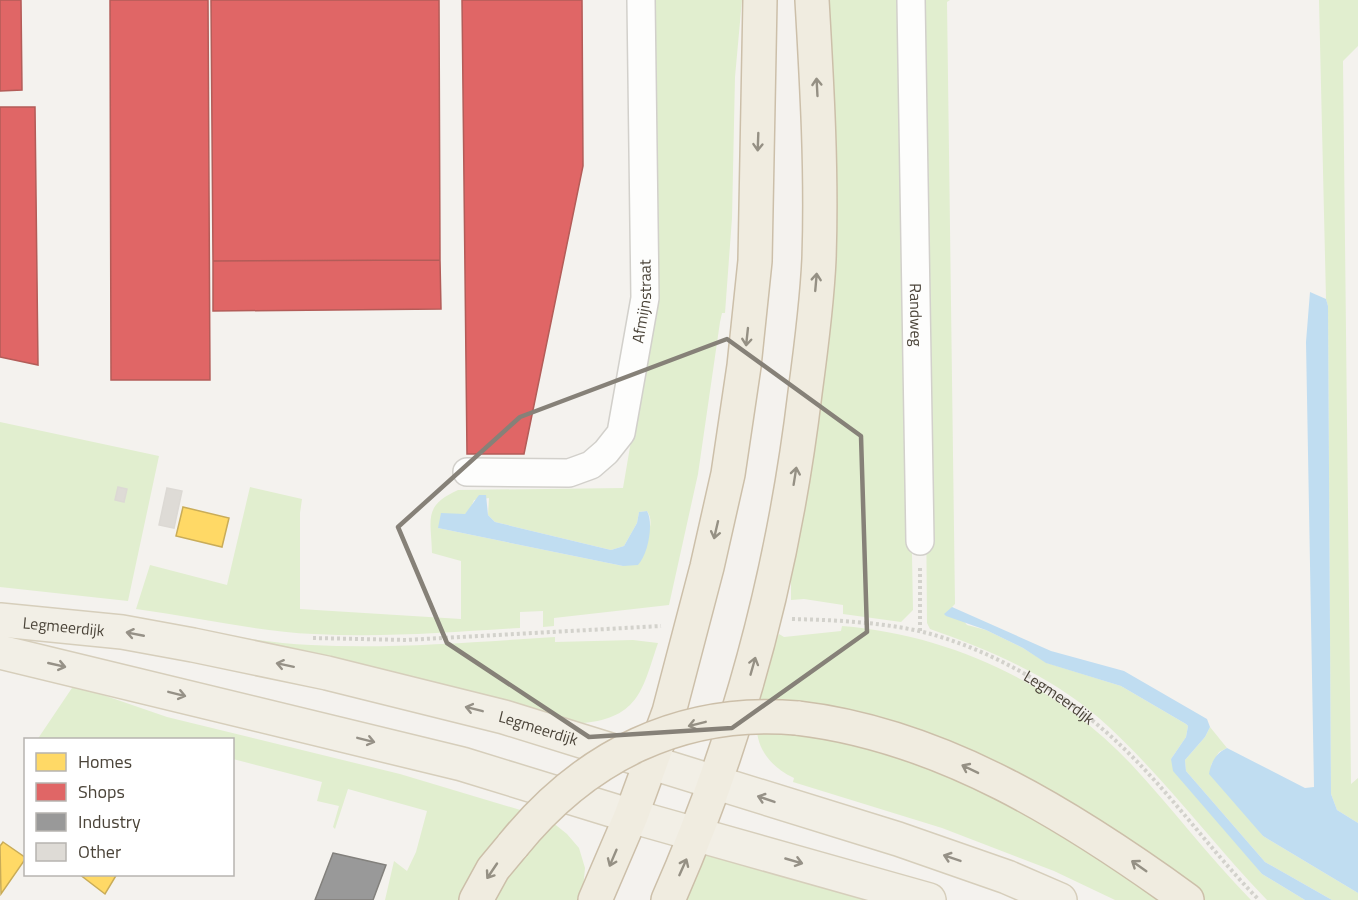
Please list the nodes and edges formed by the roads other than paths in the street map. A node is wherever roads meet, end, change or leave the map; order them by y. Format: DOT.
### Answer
graph roads {
  1 [pos="641,0"];
  2 [pos="760,0"];
  3 [pos="812,0"];
  4 [pos="911,0"];
  5 [pos="467,472"];
  6 [pos="920,541"];
  7 [pos="0,620"];
  8 [pos="0,651"];
  9 [pos="651,762"];
  10 [pos="717,782"];
  11 [pos="631,816"];
  12 [pos="698,834"];
  13 [pos="476,900"];
  14 [pos="595,900"];
  15 [pos="668,900"];
  16 [pos="929,900"];
  17 [pos="1060,900"];
  18 [pos="1187,900"];
  1 -- 5 [label="street, Afmijnstraat"];
  2 -- 9 [label="highway, one-way"];
  10 -- 3 [label="highway, one-way"];
  4 -- 6 [label="street, Randweg"];
  9 -- 7 [label="main road, Legmeerdijk, one-way"];
  8 -- 11 [label="main road, Legmeerdijk, one-way"];
  9 -- 10 [label="main road, Legmeerdijk"];
  9 -- 11 [label="highway"];
  10 -- 12 [label="highway"];
  17 -- 10 [label="main road, Legmeerdijk, one-way"];
  11 -- 12 [label="main road, Legmeerdijk"];
  11 -- 14 [label="highway, one-way"];
  15 -- 12 [label="highway, one-way"];
  12 -- 16 [label="main road, Legmeerdijk, one-way"];
  18 -- 13 [label="highway, one-way, bridge"];
}
